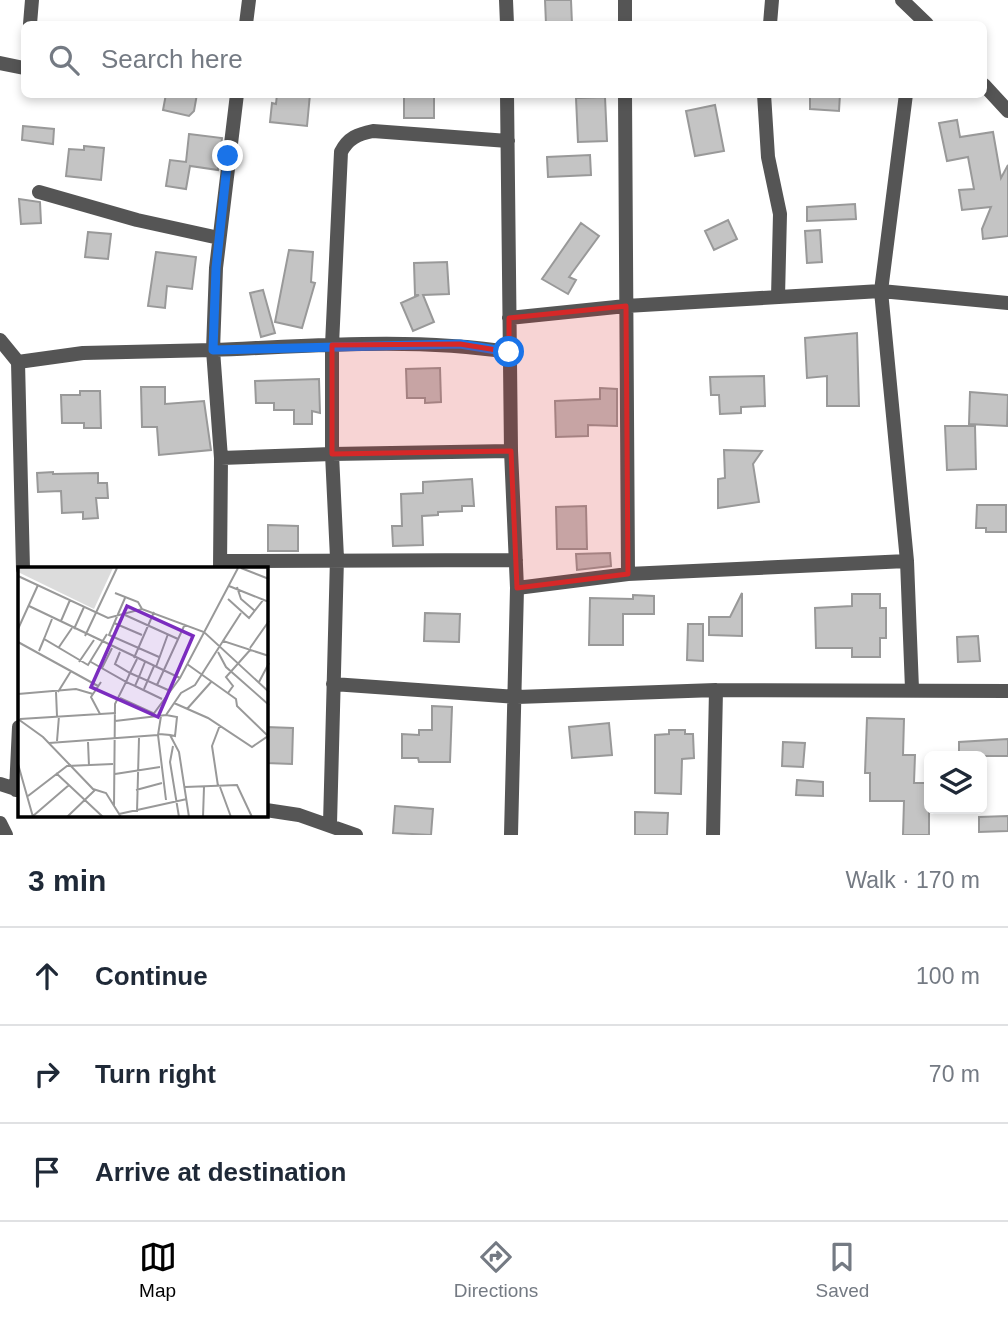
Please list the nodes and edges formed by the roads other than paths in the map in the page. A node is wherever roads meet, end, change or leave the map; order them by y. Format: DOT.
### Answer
graph roads {
  1 [pos="33,0"];
  2 [pos="249,0"];
  3 [pos="506,0"];
  4 [pos="625,0"];
  5 [pos="772,0"];
  6 [pos="902,0"];
  7 [pos="916,19"];
  8 [pos="30,21"];
  9 [pos="246,21"];
  10 [pos="507,21"];
  11 [pos="625,21"];
  12 [pos="770,21"];
  13 [pos="0,63"];
  14 [pos="21,67"];
  15 [pos="987,88"];
  16 [pos="236,98"];
  17 [pos="507,98"];
  18 [pos="625,98"];
  19 [pos="764,98"];
  20 [pos="905,98"];
  21 [pos="1008,110"];
  22 [pos="508,141"];
  23 [pos="39,192"];
  24 [pos="219,238"];
  25 [pos="881,291"];
  26 [pos="778,297"];
  27 [pos="1008,303"];
  28 [pos="626,306"];
  29 [pos="509,318"];
  30 [pos="0,340"];
  31 [pos="332,345"];
  32 [pos="213,350"];
  33 [pos="509,352"];
  34 [pos="18,362"];
  35 [pos="510,451"];
  36 [pos="332,454"];
  37 [pos="220,458"];
  38 [pos="337,558"];
  39 [pos="516,560"];
  40 [pos="907,561"];
  41 [pos="220,565"];
  42 [pos="23,567"];
  43 [pos="628,574"];
  44 [pos="517,588"];
  45 [pos="332,684"];
  46 [pos="716,690"];
  47 [pos="912,690"];
  48 [pos="1008,691"];
  49 [pos="517,697"];
  50 [pos="0,784"];
  51 [pos="18,790"];
  52 [pos="268,810"];
  53 [pos="0,823"];
  54 [pos="330,824"];
  55 [pos="6,835"];
  56 [pos="356,835"];
  57 [pos="511,835"];
  58 [pos="713,835"];
  1 -- 8 [label="street"];
  2 -- 9 [label="street"];
  3 -- 10 [label="street"];
  4 -- 11 [label="street"];
  5 -- 12 [label="street"];
  6 -- 7 [label="street"];
  13 -- 14 [label="street"];
  15 -- 21 [label="street"];
  16 -- 24 [label="street"];
  17 -- 22 [label="street"];
  18 -- 28 [label="street"];
  19 -- 26 [label="street"];
  20 -- 25 [label="street"];
  22 -- 29 [label="street"];
  22 -- 31 [label="street"];
  23 -- 24 [label="street"];
  24 -- 32 [label="street"];
  25 -- 26 [label="street"];
  25 -- 27 [label="street"];
  25 -- 40 [label="street"];
  26 -- 28 [label="street"];
  28 -- 29 [label="street"];
  28 -- 43 [label="street"];
  29 -- 33 [label="street"];
  30 -- 34 [label="street"];
  31 -- 32 [label="street"];
  31 -- 33 [label="street"];
  31 -- 36 [label="street"];
  32 -- 34 [label="street"];
  32 -- 37 [label="street"];
  33 -- 35 [label="street"];
  34 -- 42 [label="street"];
  35 -- 36 [label="street"];
  35 -- 39 [label="street"];
  36 -- 37 [label="street"];
  36 -- 38 [label="street"];
  37 -- 41 [label="street"];
  38 -- 39 [label="street"];
  38 -- 41 [label="street"];
  38 -- 45 [label="street"];
  39 -- 44 [label="street"];
  40 -- 43 [label="street"];
  40 -- 47 [label="street"];
  43 -- 44 [label="street"];
  44 -- 49 [label="street"];
  45 -- 49 [label="street"];
  45 -- 54 [label="street"];
  46 -- 47 [label="street"];
  46 -- 49 [label="street"];
  46 -- 58 [label="street"];
  47 -- 48 [label="street"];
  49 -- 57 [label="street"];
  50 -- 51 [label="street"];
  52 -- 54 [label="street"];
  53 -- 55 [label="street"];
  54 -- 56 [label="street"];
}
